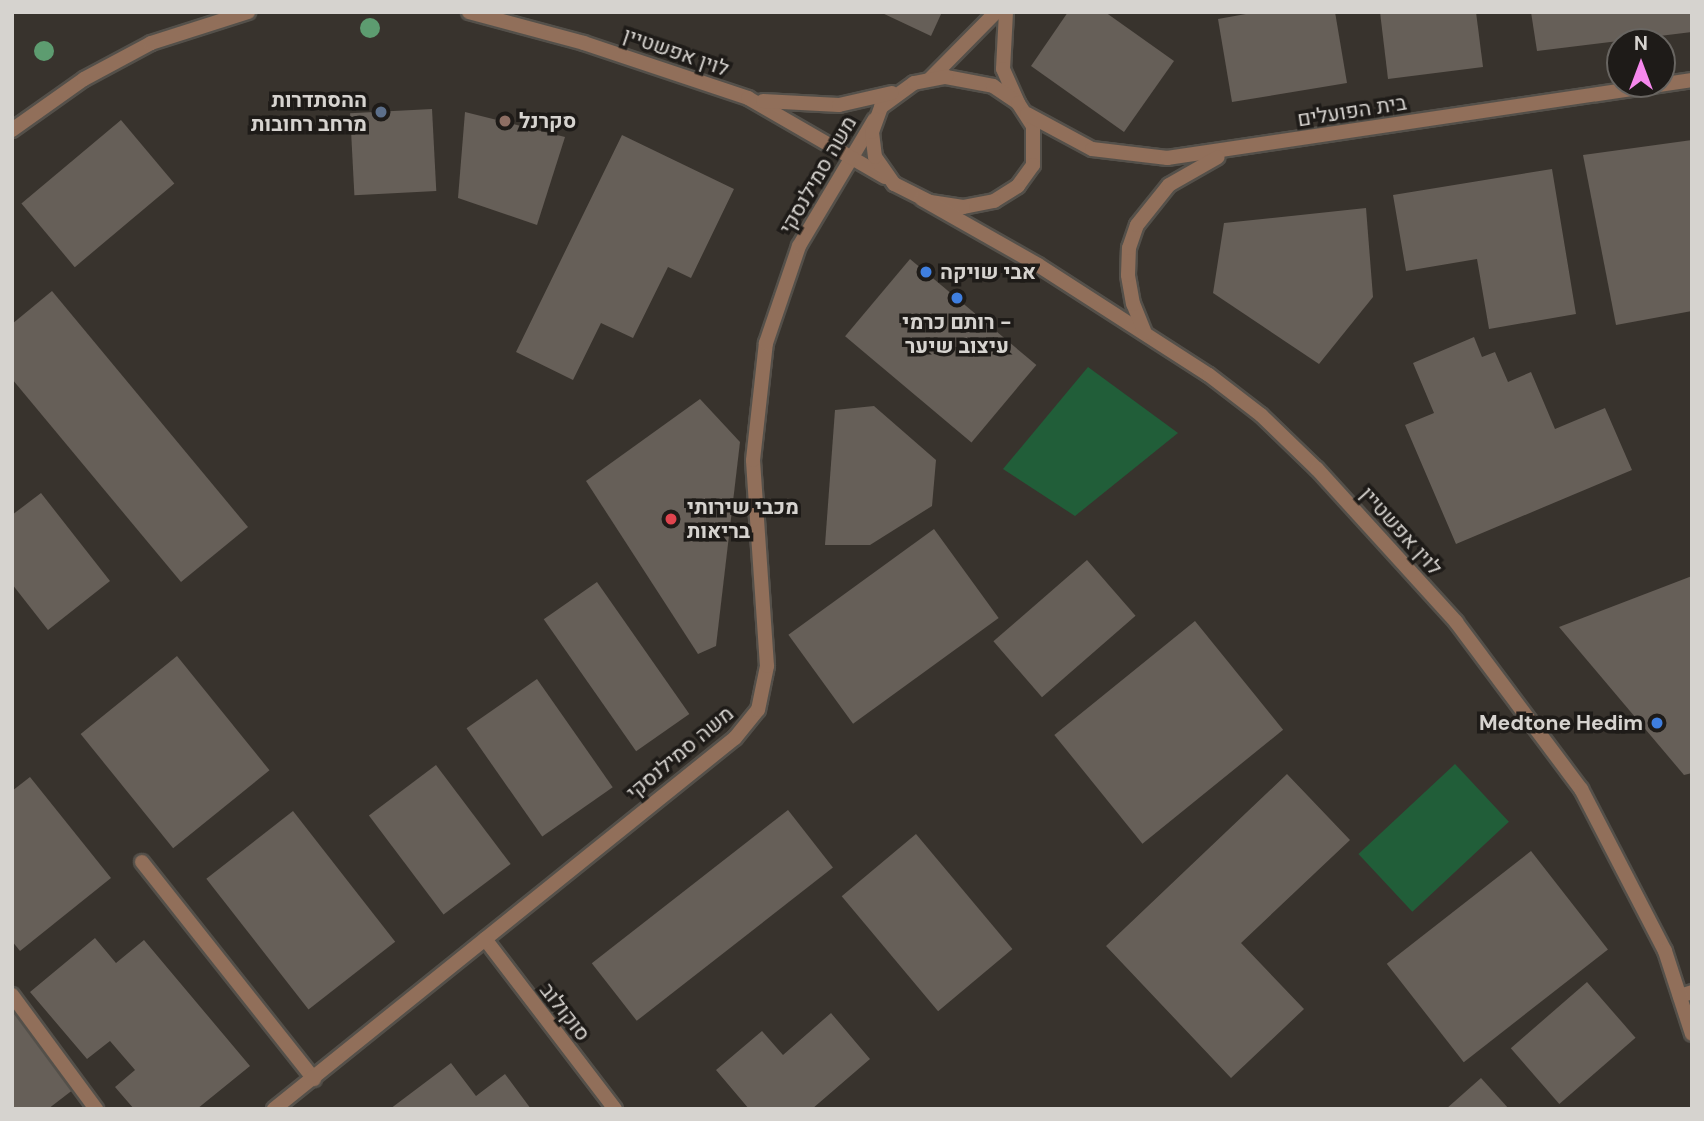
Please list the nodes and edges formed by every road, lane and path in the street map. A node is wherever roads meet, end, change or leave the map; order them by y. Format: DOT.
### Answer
graph roads {
  1 [pos="248,12"];
  2 [pos="469,12"];
  3 [pos="996,12"];
  4 [pos="1006,12"];
  5 [pos="511,16"];
  6 [pos="930,79"];
  7 [pos="1692,80"];
  8 [pos="902,89"];
  9 [pos="748,98"];
  10 [pos="1023,109"];
  11 [pos="875,119"];
  12 [pos="12,130"];
  13 [pos="1229,152"];
  14 [pos="851,155"];
  15 [pos="894,184"];
  16 [pos="922,199"];
  17 [pos="1145,333"];
  18 [pos="142,862"];
  19 [pos="485,939"];
  20 [pos="1686,994"];
  21 [pos="12,995"];
  22 [pos="1692,1034"];
  23 [pos="314,1079"];
  24 [pos="96,1109"];
  25 [pos="274,1109"];
  26 [pos="615,1109"];
  1 -- 12 [label="street"];
  2 -- 5 [label="street, לוין אפשטיין"];
  3 -- 6 [label="street"];
  4 -- 10 [label="street"];
  5 -- 9 [label="street, לוין אפשטיין"];
  6 -- 8 [label="street"];
  6 -- 10 [label="street"];
  7 -- 13 [label="street, בית הפועלים"];
  8 -- 9 [label="street, לוין אפשטיין"];
  8 -- 11 [label="street"];
  9 -- 14 [label="street, לוין אפשטיין"];
  10 -- 13 [label="street, בית הפועלים"];
  10 -- 16 [label="street"];
  11 -- 14 [label="street, משה סמילנסקי"];
  11 -- 15 [label="street"];
  13 -- 17 [label="street"];
  14 -- 15 [label="street, לוין אפשטיין"];
  14 -- 19 [label="street, משה סמילנסקי"];
  15 -- 16 [label="street"];
  16 -- 17 [label="street, לוין אפשטיין"];
  17 -- 20 [label="street, לוין אפשטיין"];
  18 -- 23 [label="street"];
  19 -- 23 [label="street, משה סמילנסקי"];
  19 -- 26 [label="street, סוקולוב"];
  20 -- 22 [label="street, לוין אפשטיין"];
  21 -- 24 [label="street"];
  23 -- 25 [label="street, משה סמילנסקי"];
}
